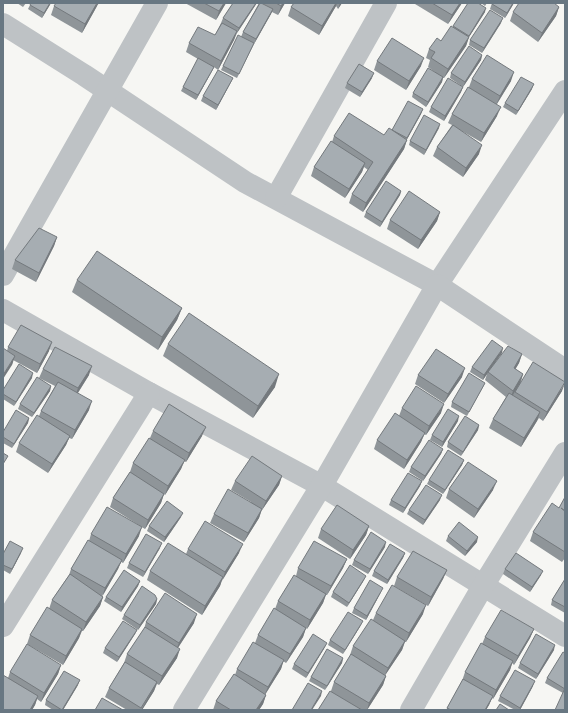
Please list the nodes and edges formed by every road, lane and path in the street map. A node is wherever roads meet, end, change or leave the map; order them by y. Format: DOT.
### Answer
graph roads {
  1 [pos="157,3"];
  2 [pos="386,3"];
  3 [pos="3,24"];
  4 [pos="108,90"];
  5 [pos="565,91"];
  6 [pos="276,198"];
  7 [pos="3,275"];
  8 [pos="437,285"];
  9 [pos="3,310"];
  10 [pos="565,370"];
  11 [pos="149,393"];
  12 [pos="565,453"];
  13 [pos="322,486"];
  14 [pos="483,586"];
  15 [pos="3,626"];
  16 [pos="565,636"];
  17 [pos="184,710"];
  18 [pos="411,710"];
  1 -- 4 [label="street"];
  2 -- 6 [label="street"];
  3 -- 4 [label="street"];
  4 -- 6 [label="street"];
  4 -- 7 [label="street"];
  5 -- 8 [label="street"];
  6 -- 8 [label="street"];
  8 -- 10 [label="street"];
  8 -- 13 [label="street"];
  9 -- 11 [label="street"];
  11 -- 13 [label="street"];
  11 -- 15 [label="street"];
  12 -- 14 [label="street"];
  13 -- 14 [label="street"];
  13 -- 17 [label="street"];
  14 -- 16 [label="street"];
  14 -- 18 [label="street"];
}
